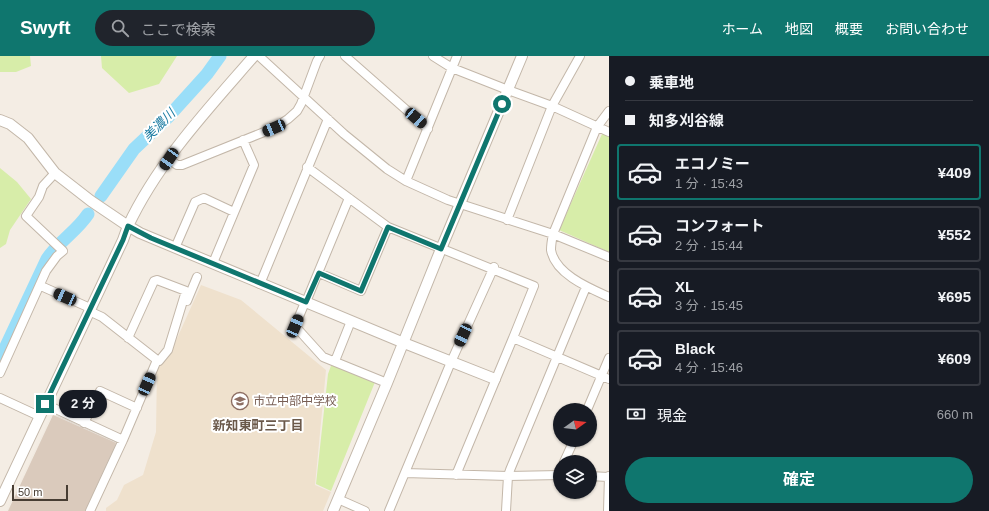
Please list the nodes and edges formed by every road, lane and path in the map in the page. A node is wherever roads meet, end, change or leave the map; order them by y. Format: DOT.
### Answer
graph roads {
  1 [pos="254,56"];
  2 [pos="259,56"];
  3 [pos="320,56"];
  4 [pos="345,56"];
  5 [pos="433,56"];
  6 [pos="457,56"];
  7 [pos="522,56"];
  8 [pos="580,56"];
  9 [pos="452,68"];
  10 [pos="508,90"];
  11 [pos="303,98"];
  12 [pos="552,106"];
  13 [pos="609,111"];
  14 [pos="328,119"];
  15 [pos="0,120"];
  16 [pos="597,127"];
  17 [pos="428,129"];
  18 [pos="609,132"];
  19 [pos="243,140"];
  20 [pos="169,159"];
  21 [pos="307,167"];
  22 [pos="55,172"];
  23 [pos="406,181"];
  24 [pos="349,198"];
  25 [pos="461,203"];
  26 [pos="234,212"];
  27 [pos="507,220"];
  28 [pos="128,226"];
  29 [pos="388,227"];
  30 [pos="553,234"];
  31 [pos="175,248"];
  32 [pos="441,249"];
  33 [pos="609,257"];
  34 [pos="213,263"];
  35 [pos="493,268"];
  36 [pos="319,273"];
  37 [pos="197,278"];
  38 [pos="260,284"];
  39 [pos="40,286"];
  40 [pos="586,287"];
  41 [pos="609,297"];
  42 [pos="306,302"];
  43 [pos="182,304"];
  44 [pos="90,310"];
  45 [pos="351,321"];
  46 [pos="128,338"];
  47 [pos="513,338"];
  48 [pos="404,343"];
  49 [pos="557,357"];
  50 [pos="609,358"];
  51 [pos="157,360"];
  52 [pos="335,361"];
  53 [pos="451,362"];
  54 [pos="0,373"];
  55 [pos="605,377"];
  56 [pos="495,379"];
  57 [pos="387,383"];
  58 [pos="0,398"];
  59 [pos="590,403"];
  60 [pos="45,404"];
  61 [pos="137,408"];
  62 [pos="39,416"];
  63 [pos="84,423"];
  64 [pos="123,440"];
  65 [pos="405,473"];
  66 [pos="553,474"];
  67 [pos="456,475"];
  68 [pos="508,476"];
  69 [pos="597,476"];
  70 [pos="609,476"];
  71 [pos="338,499"];
  72 [pos="0,501"];
  73 [pos="90,511"];
  74 [pos="333,511"];
  75 [pos="365,511"];
  76 [pos="389,511"];
  77 [pos="506,511"];
  78 [pos="608,511"];
  1 -- 20 [label="street"];
  2 -- 11 [label="street"];
  3 -- 11 [label="street"];
  4 -- 17 [label="street"];
  5 -- 9 [label="street"];
  6 -- 9 [label="street"];
  7 -- 10 [label="street"];
  8 -- 12 [label="street"];
  9 -- 10 [label="street"];
  9 -- 17 [label="street"];
  10 -- 12 [label="street"];
  10 -- 25 [label="street"];
  11 -- 14 [label="street"];
  11 -- 19 [label="street"];
  12 -- 16 [label="street"];
  12 -- 27 [label="street"];
  13 -- 16 [label="street"];
  14 -- 21 [label="street"];
  14 -- 23 [label="street"];
  15 -- 22 [label="street"];
  16 -- 18 [label="street"];
  16 -- 30 [label="street"];
  17 -- 23 [label="street"];
  19 -- 20 [label="street"];
  19 -- 26 [label="street"];
  20 -- 28 [label="street"];
  21 -- 24 [label="street"];
  21 -- 38 [label="street"];
  22 -- 28 [label="street"];
  22 -- 39 [label="street"];
  23 -- 25 [label="street"];
  24 -- 29 [label="street"];
  24 -- 36 [label="street"];
  25 -- 27 [label="street"];
  25 -- 32 [label="street"];
  26 -- 31 [label="street"];
  26 -- 34 [label="street"];
  27 -- 30 [label="street"];
  28 -- 31 [label="street"];
  28 -- 44 [label="street"];
  29 -- 32 [label="street"];
  29 -- 36 [label="street"];
  30 -- 33 [label="street"];
  30 -- 40 [label="street"];
  31 -- 34 [label="street"];
  32 -- 35 [label="street"];
  32 -- 48 [label="street"];
  34 -- 38 [label="street"];
  35 -- 47 [label="street"];
  35 -- 53 [label="street"];
  36 -- 42 [label="street"];
  37 -- 43 [label="street"];
  38 -- 42 [label="street"];
  39 -- 44 [label="street"];
  39 -- 54 [label="street"];
  40 -- 41 [label="street"];
  40 -- 49 [label="street"];
  42 -- 45 [label="street"];
  42 -- 52 [label="street"];
  43 -- 46 [label="street"];
  43 -- 51 [label="street"];
  44 -- 46 [label="street"];
  44 -- 60 [label="street"];
  45 -- 48 [label="street"];
  45 -- 52 [label="street"];
  46 -- 51 [label="street"];
  47 -- 49 [label="street"];
  47 -- 56 [label="street"];
  48 -- 53 [label="street"];
  48 -- 57 [label="street"];
  49 -- 55 [label="street"];
  49 -- 68 [label="street"];
  50 -- 55 [label="street"];
  51 -- 61 [label="street"];
  52 -- 57 [label="street"];
  53 -- 56 [label="street"];
  53 -- 65 [label="street"];
  55 -- 59 [label="street"];
  56 -- 67 [label="street"];
  57 -- 71 [label="street"];
  58 -- 62 [label="street"];
  60 -- 62 [label="street"];
  60 -- 63 [label="street"];
  61 -- 63 [label="street"];
  61 -- 64 [label="street"];
  62 -- 72 [label="street"];
  63 -- 64 [label="street"];
  64 -- 73 [label="street"];
  65 -- 67 [label="street"];
  65 -- 76 [label="street"];
  66 -- 68 [label="street"];
  67 -- 68 [label="street"];
  68 -- 77 [label="street"];
  69 -- 70 [label="street"];
  70 -- 78 [label="street"];
  71 -- 74 [label="street"];
  71 -- 75 [label="street"];
}
